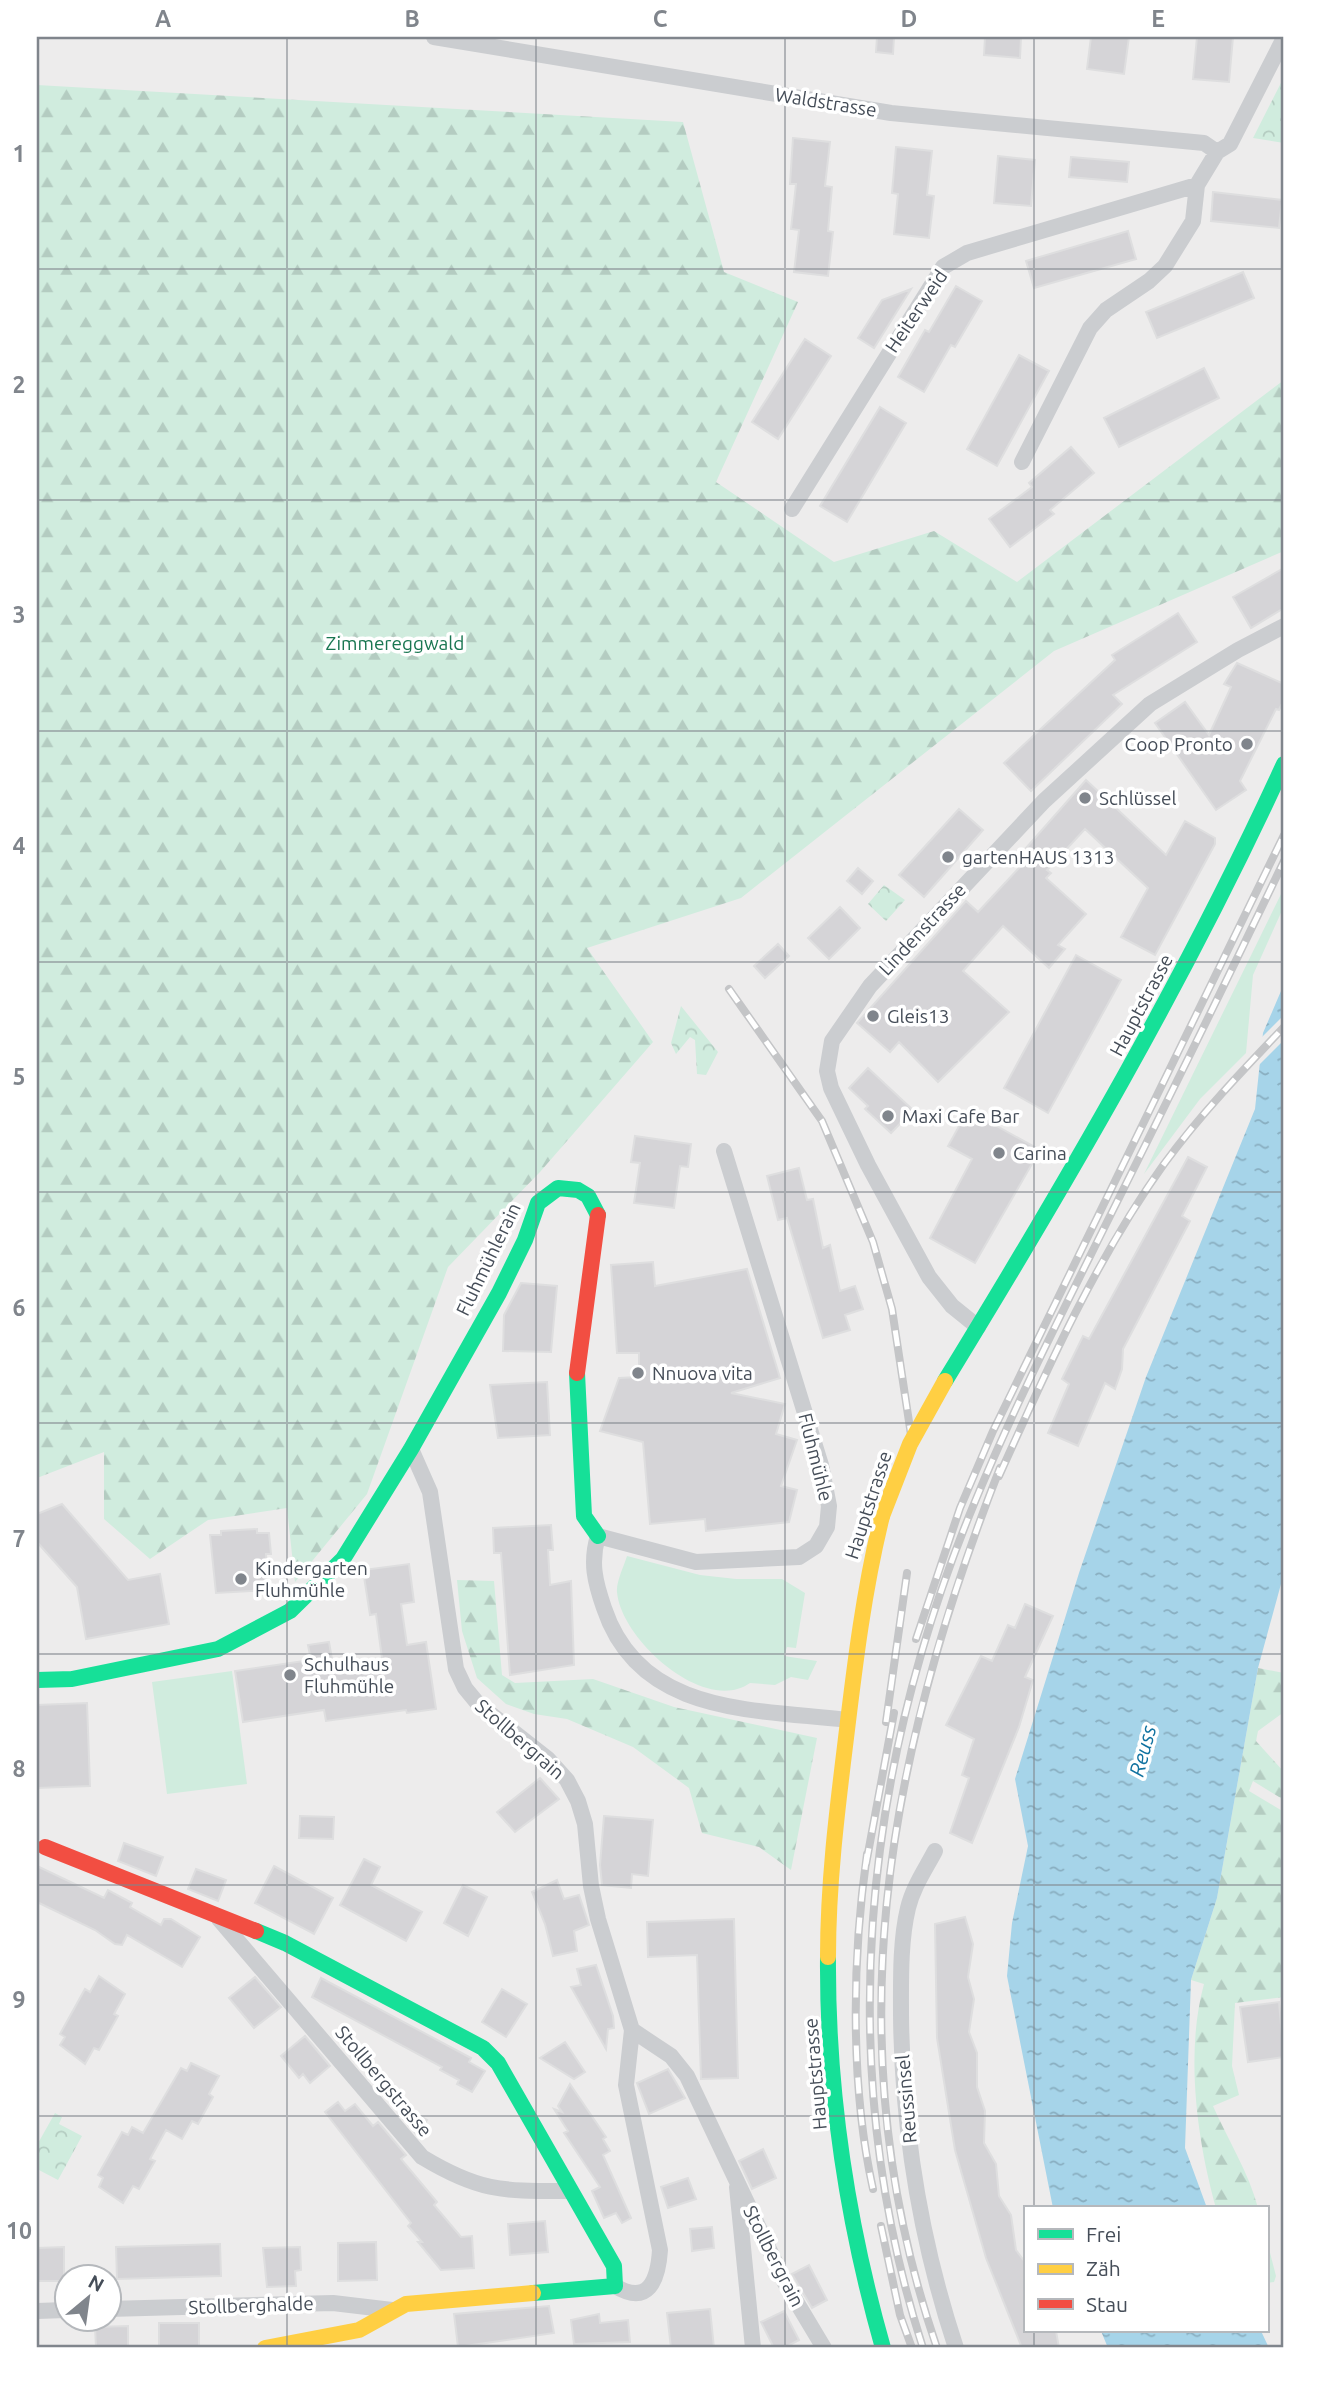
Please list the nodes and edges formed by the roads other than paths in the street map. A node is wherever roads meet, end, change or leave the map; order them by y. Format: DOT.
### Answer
graph roads {
  1 [pos="434,37"];
  2 [pos="1284,38"];
  3 [pos="1217,152"];
  4 [pos="1197,185"];
  5 [pos="1022,463"];
  6 [pos="792,509"];
  7 [pos="1284,626"];
  8 [pos="1284,764"];
  9 [pos="724,1151"];
  10 [pos="978,1327"];
  11 [pos="411,1449"];
  12 [pos="598,1535"];
  13 [pos="37,1680"];
  14 [pos="848,1720"];
  15 [pos="46,1847"];
  16 [pos="935,1851"];
  17 [pos="215,1914"];
  18 [pos="632,2030"];
  19 [pos="737,2183"];
  20 [pos="568,2191"];
  21 [pos="615,2286"];
  22 [pos="122,2309"];
  23 [pos="392,2310"];
  24 [pos="265,2348"];
  25 [pos="753,2348"];
  26 [pos="824,2348"];
  27 [pos="883,2348"];
  28 [pos="956,2348"];
  1 -- 3 [label="street, Waldstrasse"];
  2 -- 3 [label="street"];
  3 -- 4 [label="street"];
  4 -- 5 [label="street"];
  4 -- 6 [label="street, Heiterweid"];
  7 -- 10 [label="street, Lindenstrasse"];
  8 -- 10 [label="street, Hauptstrasse"];
  9 -- 12 [label="street, Fluhmühle"];
  10 -- 14 [label="street, Hauptstrasse, bridge"];
  11 -- 12 [label="street, Fluhmühlerain"];
  11 -- 13 [label="street, Fluhmühlerain"];
  11 -- 18 [label="street, Stollbergrain"];
  12 -- 14 [label="street"];
  14 -- 27 [label="street, Hauptstrasse"];
  15 -- 17 [label="street, Stollbergstrasse"];
  16 -- 28 [label="street, Reussinsel"];
  17 -- 20 [label="street, Stollbergstrasse"];
  17 -- 20 [label="street, Stollbergstrasse"];
  18 -- 19 [label="street, Stollbergrain"];
  18 -- 21 [label="street, Stollbergrain"];
  19 -- 25 [label="street"];
  19 -- 26 [label="street, Stollbergrain"];
  20 -- 21 [label="street, Stollbergstrasse"];
  21 -- 23 [label="street"];
  22 -- 23 [label="street, Stollberghalde"];
  23 -- 24 [label="street"];
}
